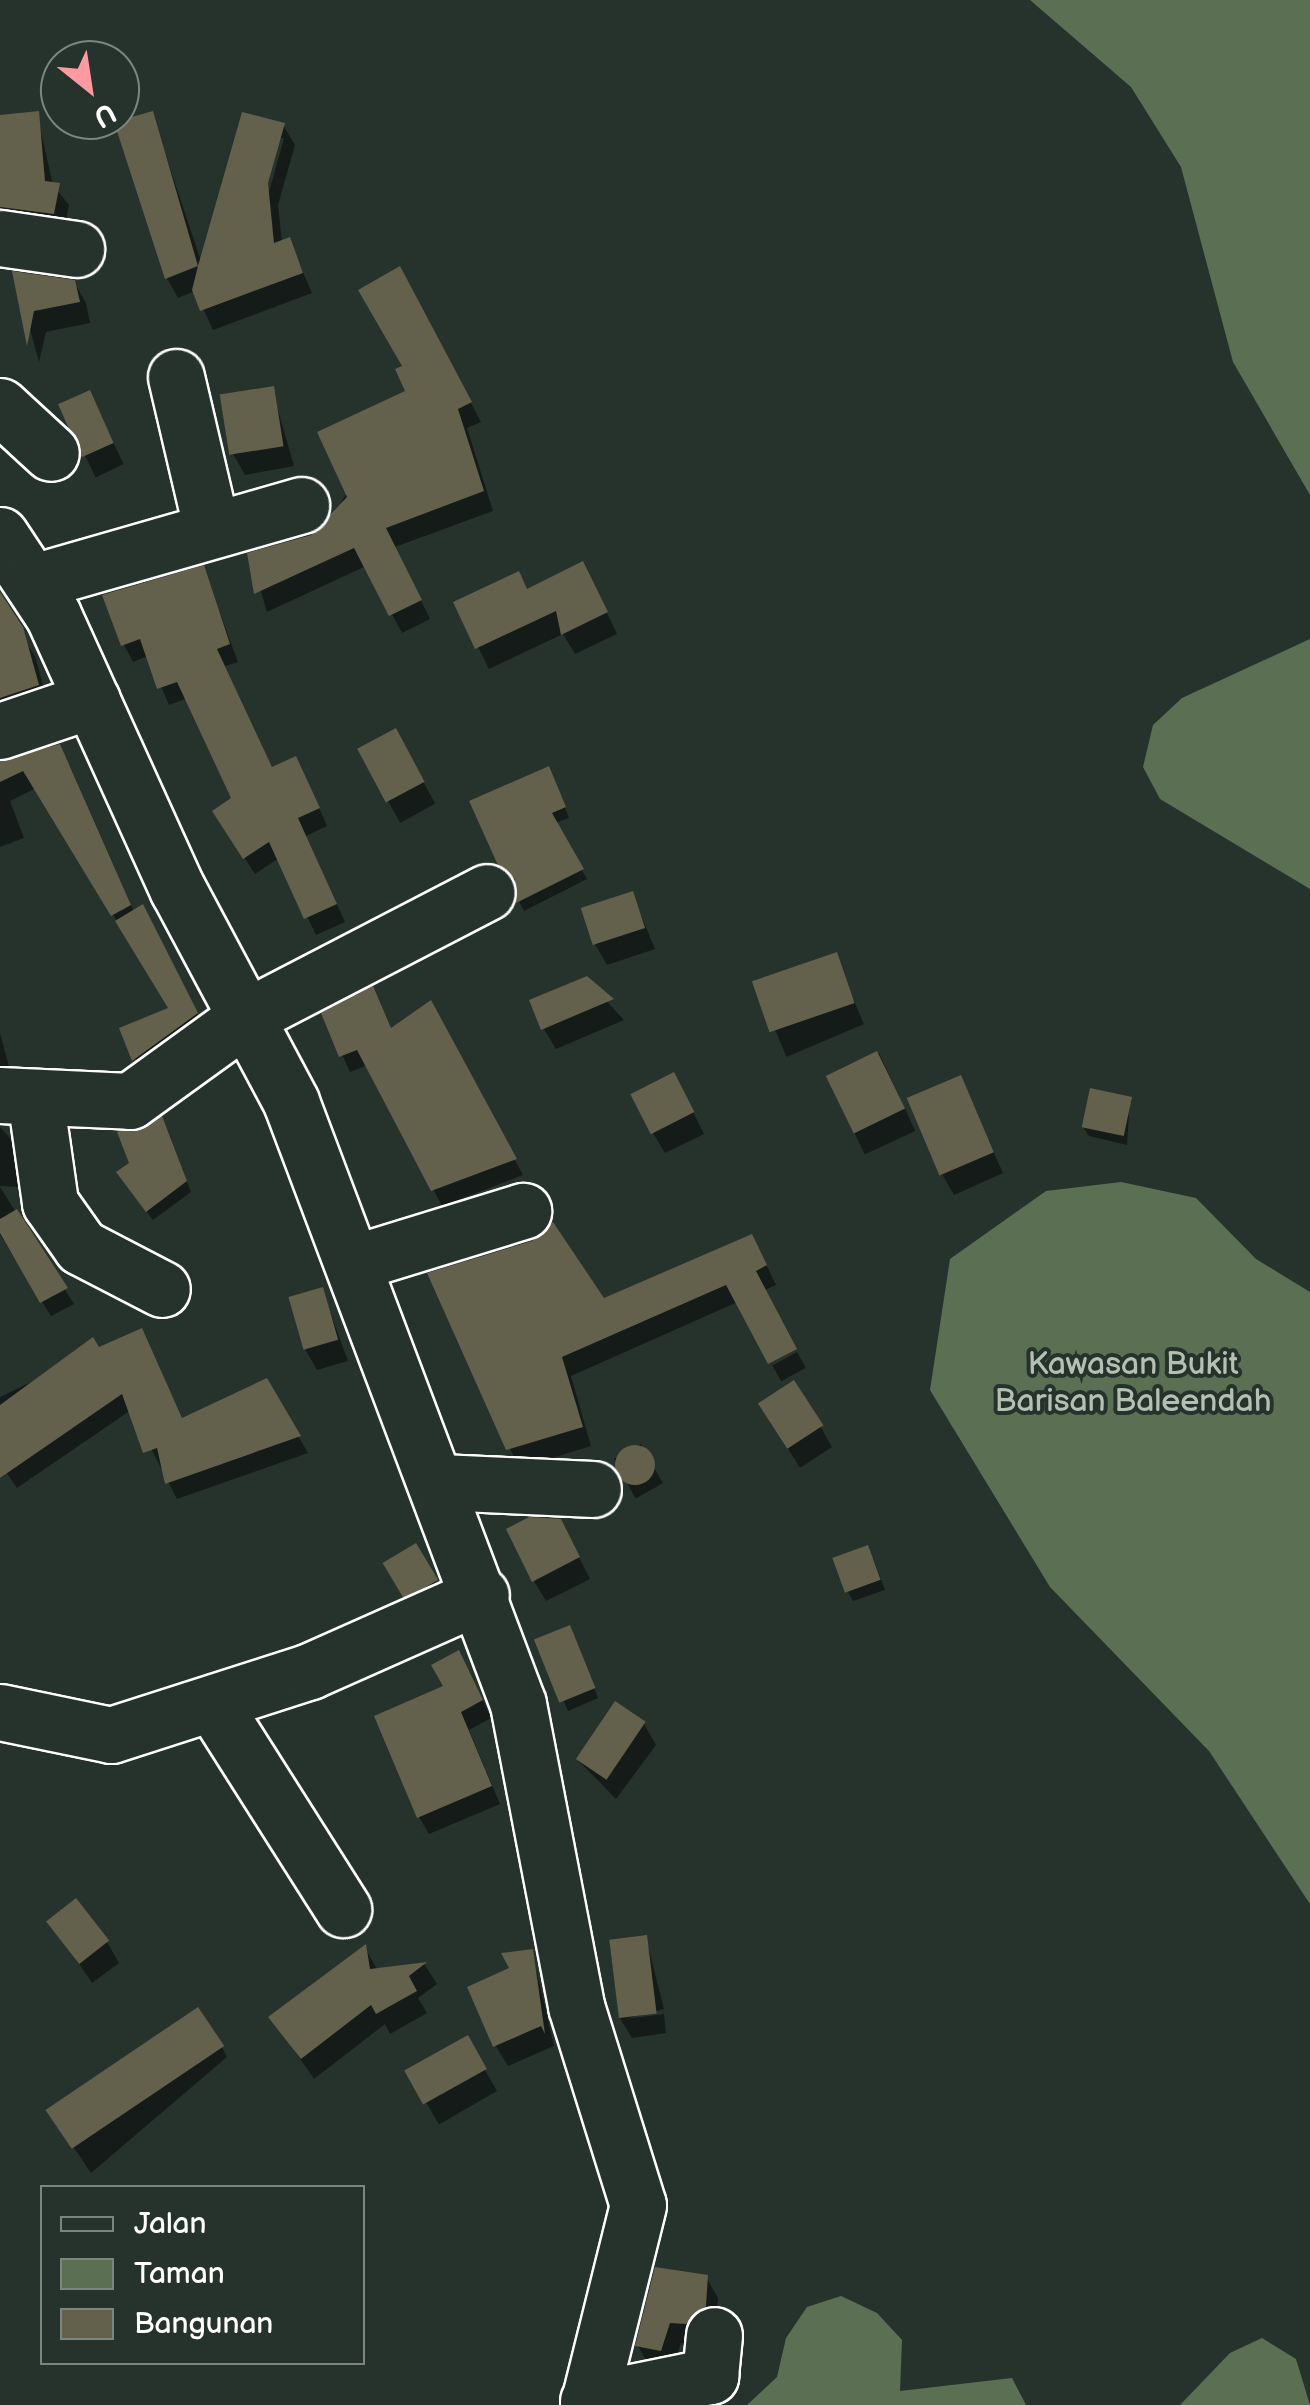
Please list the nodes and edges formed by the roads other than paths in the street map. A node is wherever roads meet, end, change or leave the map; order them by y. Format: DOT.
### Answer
graph roads {
  1 [pos="0,238"];
  2 [pos="76,249"];
  3 [pos="176,377"];
  4 [pos="0,406"];
  5 [pos="51,453"];
  6 [pos="302,505"];
  7 [pos="212,530"];
  8 [pos="0,535"];
  9 [pos="33,582"];
  10 [pos="92,700"];
  11 [pos="0,731"];
  12 [pos="487,892"];
  13 [pos="246,1017"];
  14 [pos="17,1096"];
  15 [pos="523,1211"];
  16 [pos="357,1262"];
  17 [pos="162,1289"];
  18 [pos="440,1482"];
  19 [pos="593,1489"];
  20 [pos="481,1596"];
  21 [pos="213,1704"];
  22 [pos="0,1712"];
  23 [pos="343,1909"];
  24 [pos="714,2335"];
  25 [pos="588,2403"];
  1 -- 2 [label="street"];
  3 -- 7 [label="street"];
  4 -- 5 [label="street"];
  6 -- 7 [label="street"];
  7 -- 9 [label="street"];
  8 -- 9 [label="street"];
  9 -- 10 [label="street"];
  10 -- 11 [label="street"];
  10 -- 13 [label="street"];
  12 -- 13 [label="street"];
  13 -- 14 [label="street"];
  13 -- 16 [label="street"];
  14 -- 17 [label="street"];
  15 -- 16 [label="street"];
  16 -- 18 [label="street"];
  18 -- 19 [label="street"];
  18 -- 20 [label="street"];
  20 -- 21 [label="street"];
  20 -- 25 [label="street"];
  21 -- 22 [label="street"];
  21 -- 23 [label="street"];
  24 -- 25 [label="street"];
}
